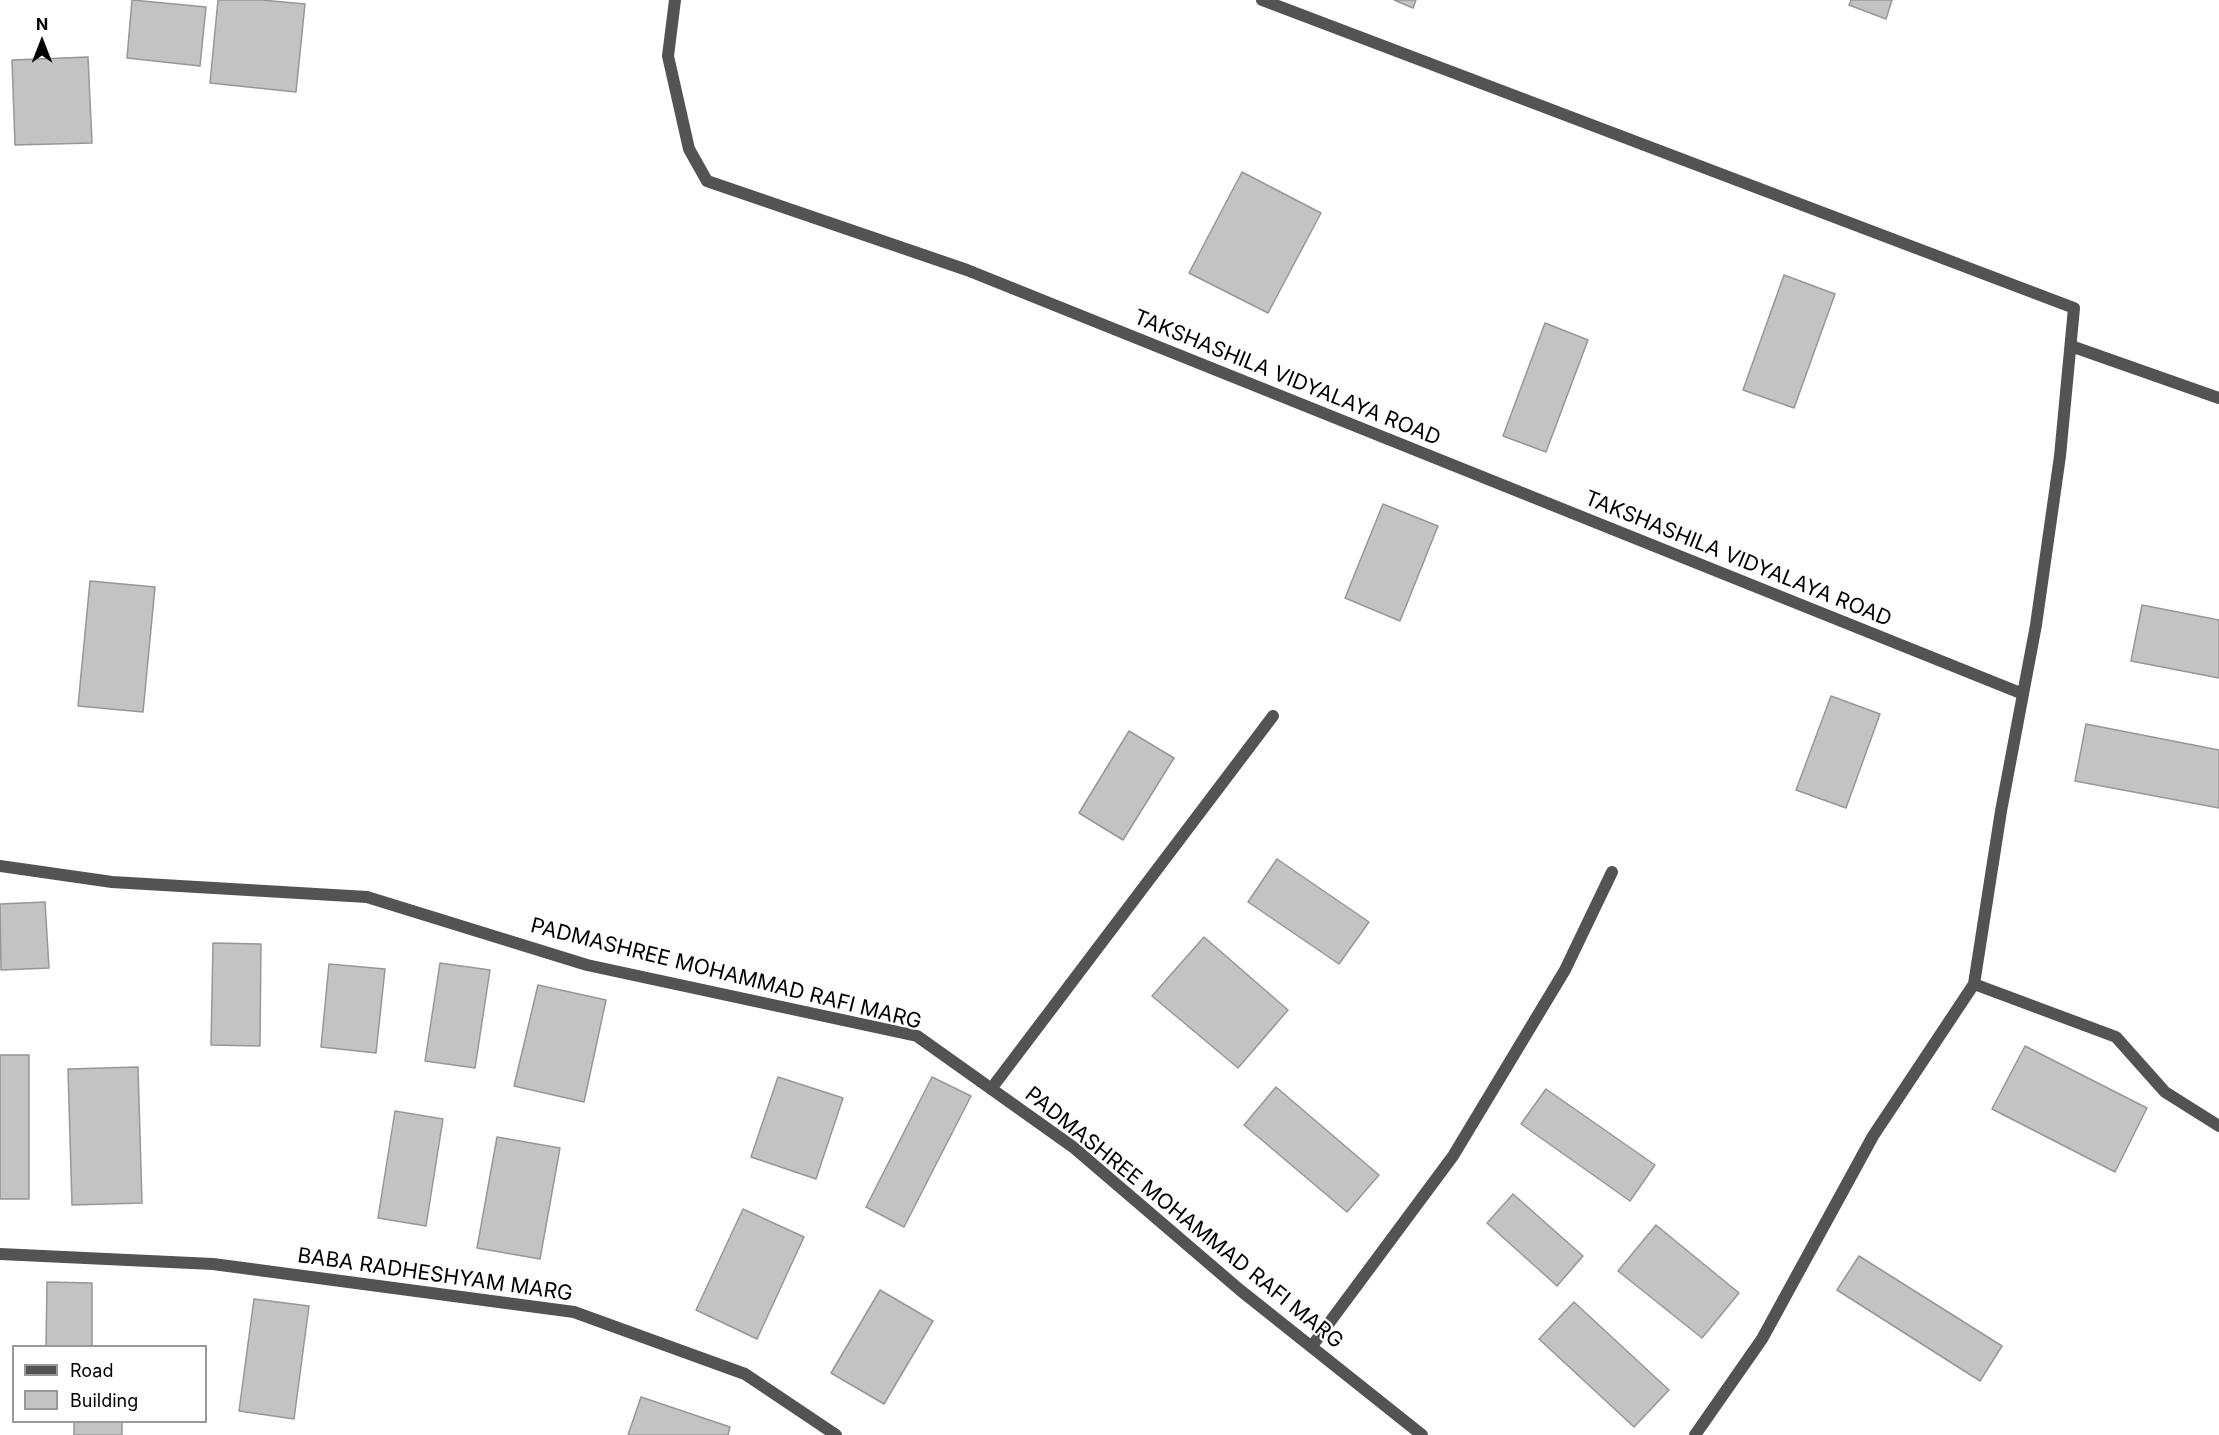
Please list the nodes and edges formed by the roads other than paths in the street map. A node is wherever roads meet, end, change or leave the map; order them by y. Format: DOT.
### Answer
graph roads {
  1 [pos="675,0"];
  2 [pos="1262,0"];
  3 [pos="2071,346"];
  4 [pos="2219,398"];
  5 [pos="2023,694"];
  6 [pos="1273,716"];
  7 [pos="0,866"];
  8 [pos="1612,872"];
  9 [pos="1974,984"];
  10 [pos="991,1089"];
  11 [pos="2219,1126"];
  12 [pos="0,1254"];
  13 [pos="1312,1346"];
  14 [pos="836,1435"];
  15 [pos="1422,1435"];
  16 [pos="1695,1435"];
  1 -- 5 [label="street, TAKSHASHILA VIDYALAYA ROAD"];
  2 -- 3 [label="street"];
  3 -- 4 [label="street"];
  3 -- 5 [label="street"];
  5 -- 9 [label="street"];
  6 -- 10 [label="street"];
  7 -- 10 [label="street, PADMASHREE MOHAMMAD RAFI MARG"];
  8 -- 13 [label="street"];
  9 -- 11 [label="street"];
  9 -- 16 [label="street"];
  10 -- 13 [label="street, PADMASHREE MOHAMMAD RAFI MARG"];
  12 -- 14 [label="street, BABA RADHESHYAM MARG"];
  13 -- 15 [label="street, PADMASHREE MOHAMMAD RAFI MARG"];
}
